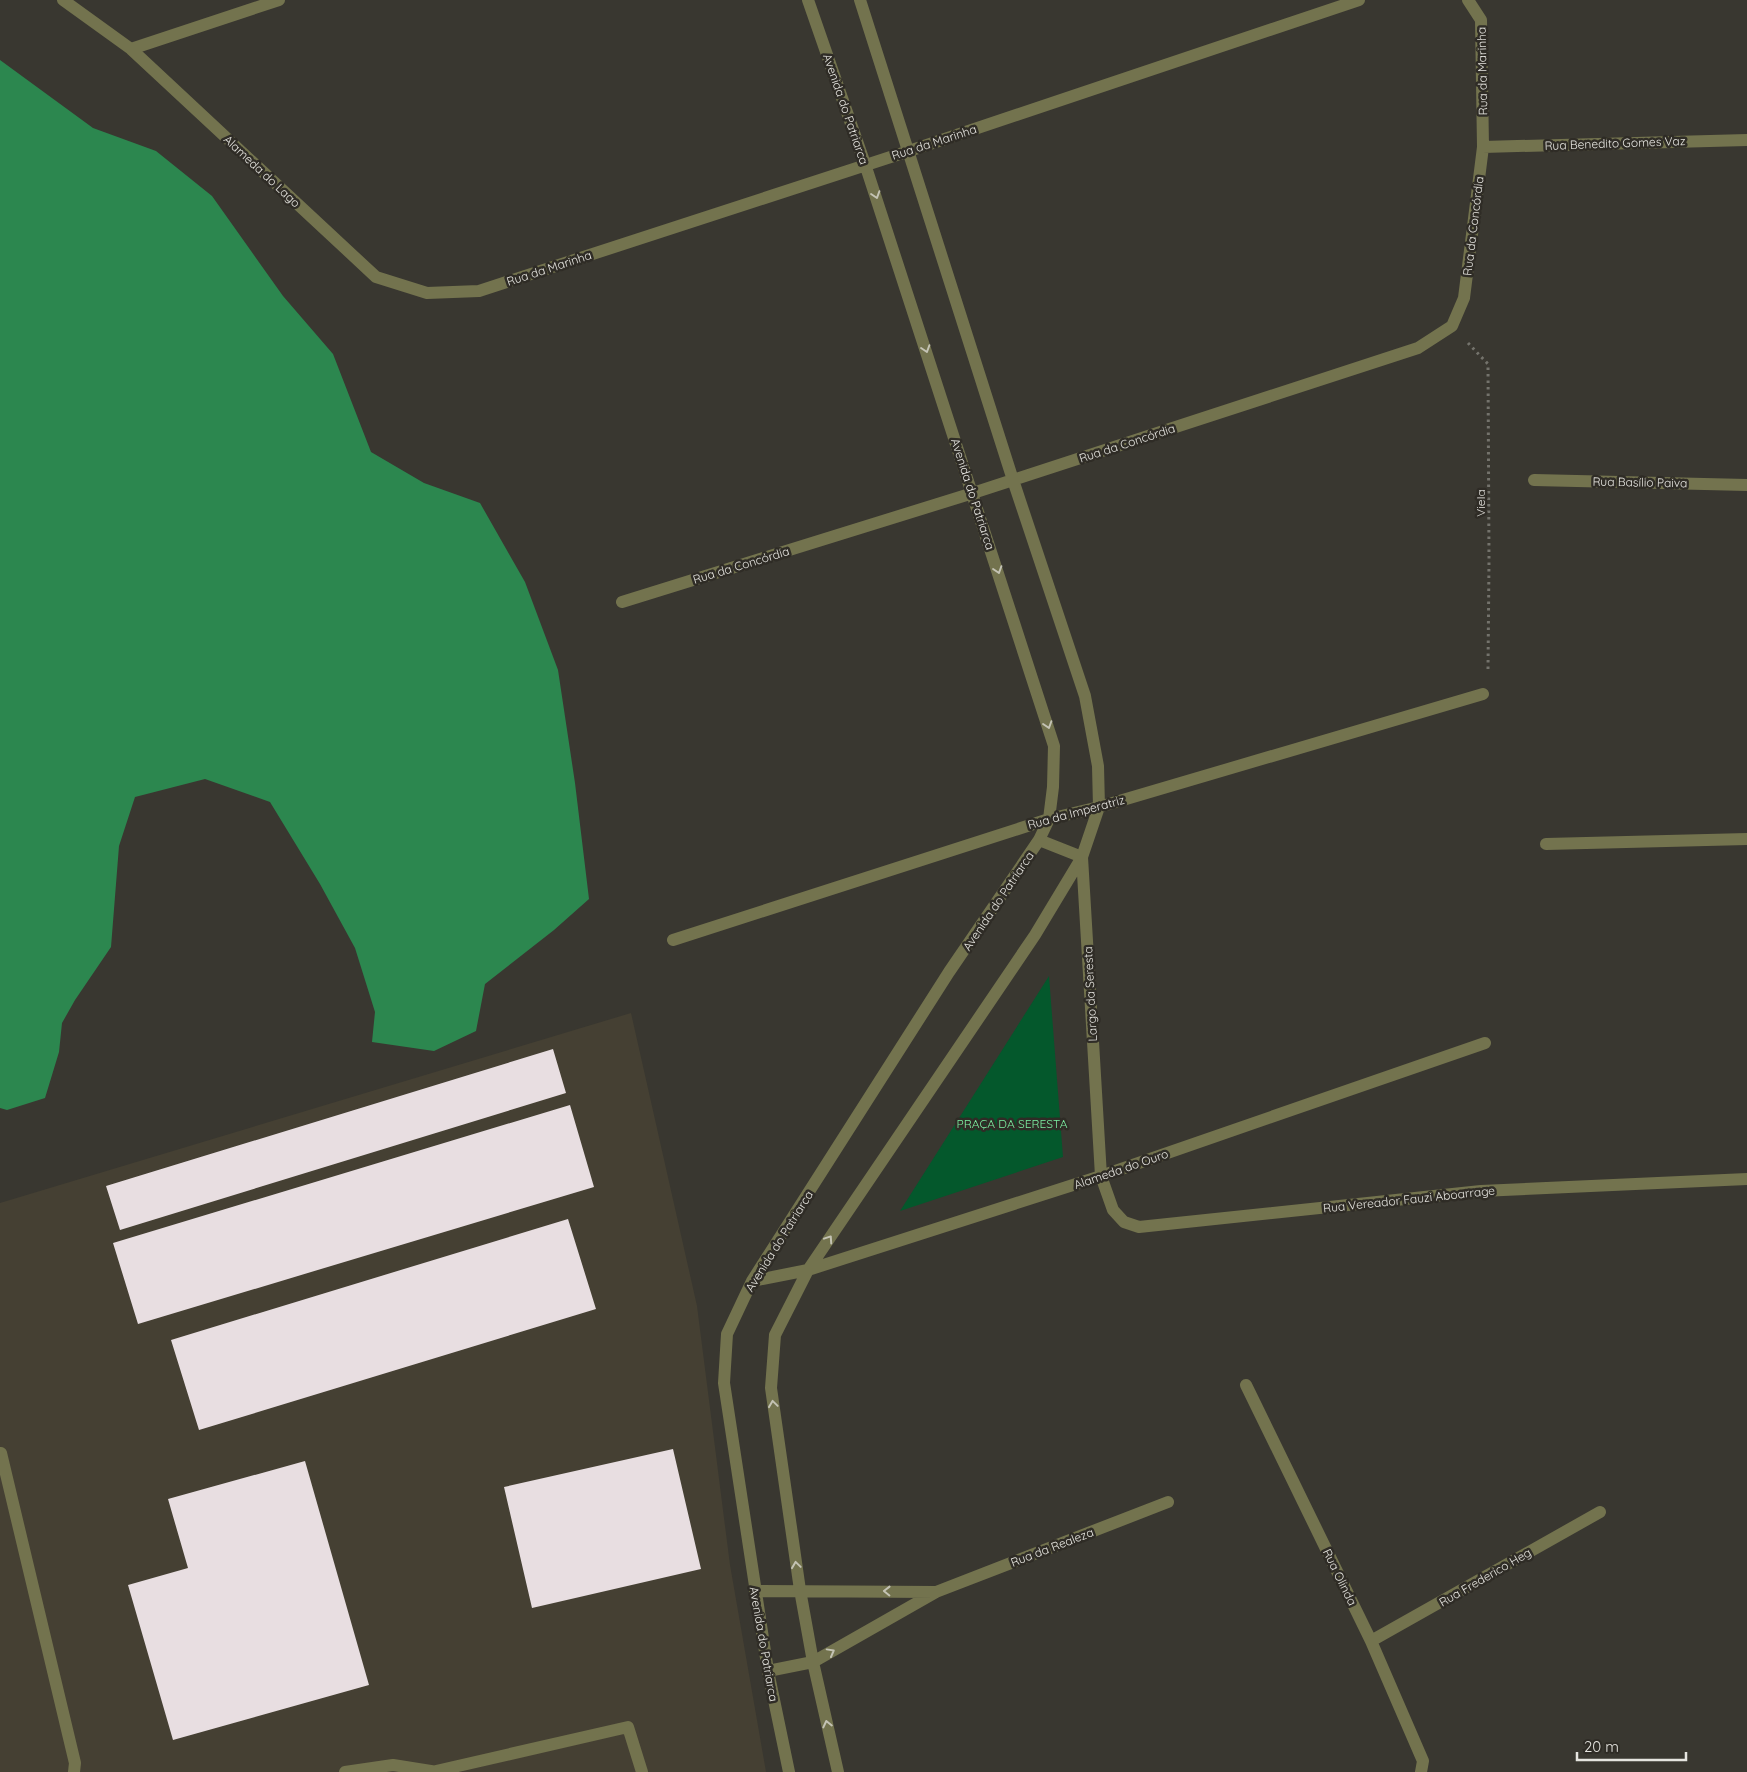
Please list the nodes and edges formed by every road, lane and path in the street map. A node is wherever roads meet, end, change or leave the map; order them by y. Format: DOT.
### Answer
graph roads {
  1 [pos="63,0"];
  2 [pos="279,0"];
  3 [pos="808,0"];
  4 [pos="860,0"];
  5 [pos="1360,0"];
  6 [pos="1468,0"];
  7 [pos="131,49"];
  8 [pos="1747,140"];
  9 [pos="1484,147"];
  10 [pos="908,152"];
  11 [pos="866,164"];
  12 [pos="480,291"];
  13 [pos="1452,326"];
  14 [pos="1013,480"];
  15 [pos="1534,480"];
  16 [pos="1747,485"];
  17 [pos="974,493"];
  18 [pos="622,602"];
  19 [pos="1483,694"];
  20 [pos="1099,807"];
  21 [pos="1049,818"];
  22 [pos="1747,839"];
  23 [pos="1039,840"];
  24 [pos="1546,844"];
  25 [pos="1082,858"];
  26 [pos="673,940"];
  27 [pos="1485,1043"];
  28 [pos="1101,1176"];
  29 [pos="1747,1178"];
  30 [pos="808,1270"];
  31 [pos="752,1281"];
  32 [pos="1246,1385"];
  33 [pos="1,1453"];
  34 [pos="1168,1502"];
  35 [pos="1600,1512"];
  36 [pos="800,1590"];
  37 [pos="754,1591"];
  38 [pos="936,1592"];
  39 [pos="1371,1642"];
  40 [pos="813,1662"];
  41 [pos="768,1671"];
  42 [pos="74,1772"];
  43 [pos="345,1772"];
  44 [pos="437,1772"];
  45 [pos="642,1772"];
  46 [pos="789,1772"];
  47 [pos="838,1772"];
  48 [pos="1421,1772"];
  1 -- 7 [label="street, Alameda do Lago"];
  2 -- 7 [label="street"];
  3 -- 11 [label="street, Avenida do Patriarca"];
  4 -- 10 [label="street"];
  5 -- 10 [label="street, Rua da Marinha"];
  6 -- 9 [label="street, Rua da Marinha"];
  7 -- 12 [label="street, Alameda do Lago"];
  8 -- 9 [label="street, Rua Benedito Gomes Vaz"];
  9 -- 13 [label="street, Rua da Concórdia"];
  10 -- 11 [label="street, Rua da Marinha"];
  10 -- 14 [label="street"];
  11 -- 12 [label="street, Rua da Marinha"];
  11 -- 17 [label="street, Avenida do Patriarca, one-way"];
  13 -- 14 [label="street, Rua da Concórdia"];
  13 -- 19 [label="path, Viela"];
  14 -- 17 [label="street, Rua da Concórdia"];
  14 -- 20 [label="street"];
  15 -- 16 [label="street, Rua Basílio Paiva"];
  17 -- 18 [label="street, Rua da Concórdia"];
  17 -- 21 [label="street, Avenida do Patriarca, one-way"];
  19 -- 20 [label="street, Rua da Imperatriz"];
  20 -- 21 [label="street, Rua da Imperatriz"];
  20 -- 25 [label="street"];
  21 -- 23 [label="street, Avenida do Patriarca"];
  21 -- 26 [label="street, Rua da Imperatriz"];
  22 -- 24 [label="street"];
  23 -- 25 [label="street"];
  23 -- 31 [label="street, Avenida do Patriarca"];
  25 -- 28 [label="street, Largo da Seresta"];
  30 -- 25 [label="street, one-way"];
  27 -- 28 [label="street, Alameda do Ouro"];
  28 -- 29 [label="street, Rua Vereador Fauzi Aboarrage"];
  28 -- 30 [label="street, Alameda do Ouro"];
  30 -- 31 [label="street, Alameda do Ouro"];
  36 -- 30 [label="street, one-way"];
  31 -- 37 [label="street, Avenida do Patriarca"];
  32 -- 39 [label="street, Rua Olinda"];
  33 -- 42 [label="street"];
  34 -- 38 [label="street, Rua da Realeza"];
  35 -- 39 [label="street, Rua Frederico Heg"];
  36 -- 37 [label="street, Rua da Realeza"];
  38 -- 36 [label="street, Rua da Realeza, one-way"];
  36 -- 40 [label="street"];
  37 -- 41 [label="street, Avenida do Patriarca"];
  40 -- 38 [label="street, Rua da Realeza, one-way"];
  39 -- 48 [label="street, Rua Olinda"];
  40 -- 41 [label="street, Rua da Realeza"];
  47 -- 40 [label="street, one-way"];
  41 -- 46 [label="street, Avenida do Patriarca"];
  43 -- 44 [label="street"];
  44 -- 45 [label="street"];
}
